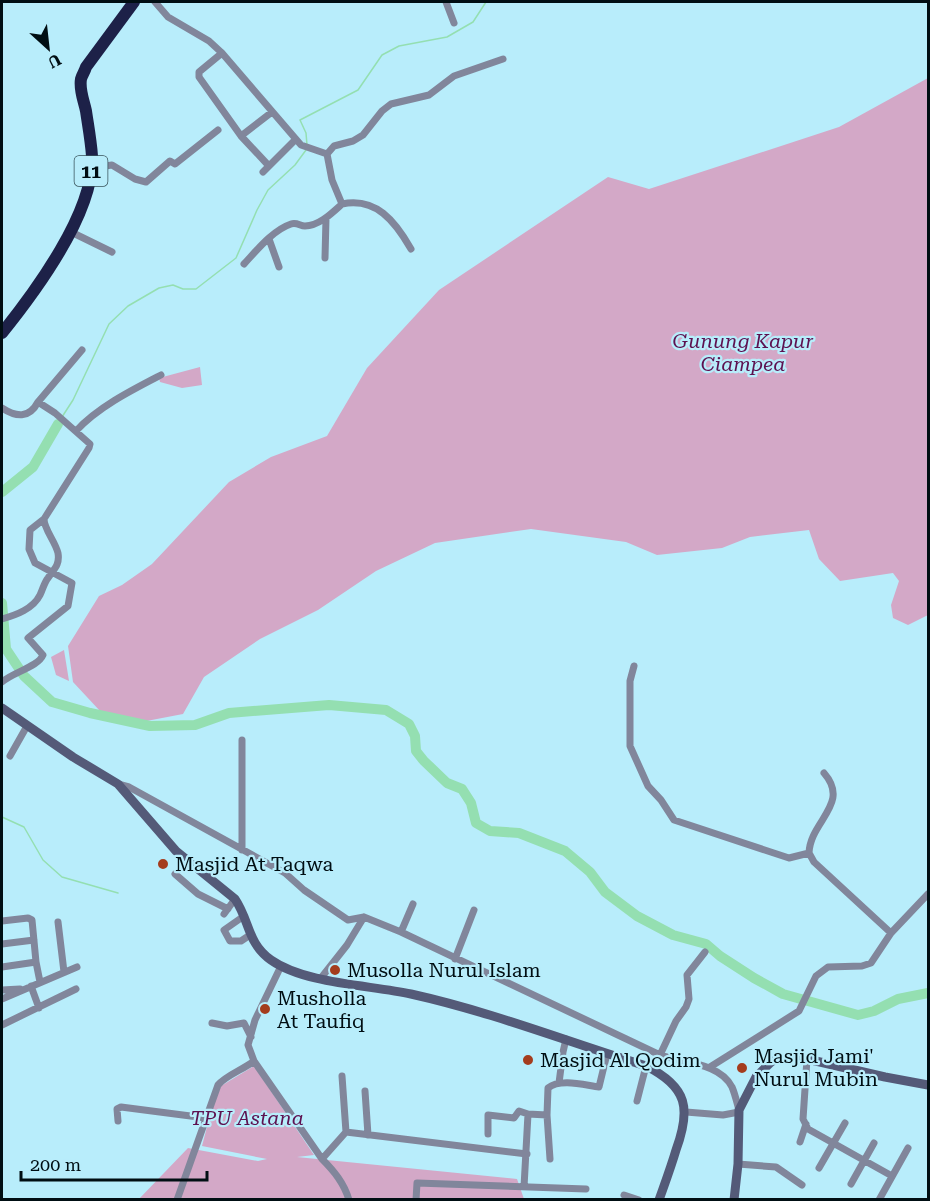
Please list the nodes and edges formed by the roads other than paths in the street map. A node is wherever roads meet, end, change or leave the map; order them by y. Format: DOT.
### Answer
graph roads {
  1 [pos="134,2"];
  2 [pos="155,2"];
  3 [pos="446,2"];
  4 [pos="454,23"];
  5 [pos="222,53"];
  6 [pos="503,59"];
  7 [pos="272,112"];
  8 [pos="218,130"];
  9 [pos="241,136"];
  10 [pos="295,140"];
  11 [pos="327,154"];
  12 [pos="92,168"];
  13 [pos="342,204"];
  14 [pos="326,218"];
  15 [pos="69,231"];
  16 [pos="269,239"];
  17 [pos="411,249"];
  18 [pos="112,252"];
  19 [pos="325,258"];
  20 [pos="244,264"];
  21 [pos="279,267"];
  22 [pos="2,333"];
  23 [pos="82,350"];
  24 [pos="161,375"];
  25 [pos="38,402"];
  26 [pos="2,408"];
  27 [pos="76,431"];
  28 [pos="44,519"];
  29 [pos="52,573"];
  30 [pos="2,619"];
  31 [pos="634,666"];
  32 [pos="2,682"];
  33 [pos="2,708"];
  34 [pos="27,726"];
  35 [pos="242,740"];
  36 [pos="10,756"];
  37 [pos="824,773"];
  38 [pos="118,784"];
  39 [pos="242,850"];
  40 [pos="809,853"];
  41 [pos="175,874"];
  42 [pos="928,894"];
  43 [pos="235,899"];
  44 [pos="413,904"];
  45 [pos="474,910"];
  46 [pos="244,916"];
  47 [pos="364,917"];
  48 [pos="2,921"];
  49 [pos="58,922"];
  50 [pos="401,932"];
  51 [pos="891,933"];
  52 [pos="250,935"];
  53 [pos="34,940"];
  54 [pos="2,944"];
  55 [pos="705,952"];
  56 [pos="456,959"];
  57 [pos="36,962"];
  58 [pos="2,966"];
  59 [pos="77,966"];
  60 [pos="281,966"];
  61 [pos="64,972"];
  62 [pos="321,978"];
  63 [pos="40,982"];
  64 [pos="28,988"];
  65 [pos="76,989"];
  66 [pos="2,990"];
  67 [pos="2,999"];
  68 [pos="39,1008"];
  69 [pos="212,1023"];
  70 [pos="2,1025"];
  71 [pos="251,1038"];
  72 [pos="566,1039"];
  73 [pos="607,1054"];
  74 [pos="660,1054"];
  75 [pos="807,1059"];
  76 [pos="254,1061"];
  77 [pos="646,1066"];
  78 [pos="710,1067"];
  79 [pos="342,1076"];
  80 [pos="559,1083"];
  81 [pos="928,1085"];
  82 [pos="365,1092"];
  83 [pos="636,1101"];
  84 [pos="739,1111"];
  85 [pos="686,1112"];
  86 [pos="528,1114"];
  87 [pos="547,1115"];
  88 [pos="206,1118"];
  89 [pos="118,1120"];
  90 [pos="845,1123"];
  91 [pos="806,1124"];
  92 [pos="346,1132"];
  93 [pos="488,1134"];
  94 [pos="368,1135"];
  95 [pos="800,1142"];
  96 [pos="834,1143"];
  97 [pos="874,1143"];
  98 [pos="908,1148"];
  99 [pos="527,1154"];
  100 [pos="322,1159"];
  101 [pos="550,1159"];
  102 [pos="865,1160"];
  103 [pos="738,1164"];
  104 [pos="819,1168"];
  105 [pos="892,1176"];
  106 [pos="851,1184"];
  107 [pos="802,1185"];
  108 [pos="524,1187"];
  109 [pos="586,1189"];
  110 [pos="624,1195"];
  111 [pos="177,1200"];
  112 [pos="349,1200"];
  113 [pos="416,1200"];
  114 [pos="639,1200"];
  115 [pos="659,1200"];
  116 [pos="734,1200"];
  117 [pos="879,1200"];
  1 -- 12 [label="highway, 11"];
  2 -- 5 [label="street"];
  3 -- 4 [label="street"];
  5 -- 7 [label="street"];
  5 -- 9 [label="street"];
  6 -- 11 [label="street"];
  7 -- 9 [label="street"];
  7 -- 10 [label="street"];
  8 -- 12 [label="street"];
  9 -- 10 [label="street"];
  10 -- 11 [label="street"];
  11 -- 13 [label="street"];
  12 -- 15 [label="highway, 11"];
  13 -- 14 [label="street"];
  13 -- 17 [label="street"];
  14 -- 16 [label="street"];
  14 -- 19 [label="street"];
  15 -- 18 [label="street"];
  15 -- 22 [label="highway, 11"];
  16 -- 20 [label="street"];
  16 -- 21 [label="street"];
  23 -- 25 [label="street"];
  24 -- 27 [label="street"];
  25 -- 26 [label="street"];
  25 -- 27 [label="street"];
  27 -- 28 [label="street"];
  28 -- 29 [label="street"];
  28 -- 29 [label="street"];
  29 -- 30 [label="street"];
  29 -- 32 [label="street"];
  31 -- 40 [label="street"];
  33 -- 34 [label="main road"];
  34 -- 36 [label="street"];
  34 -- 38 [label="main road"];
  35 -- 39 [label="street"];
  37 -- 40 [label="street"];
  38 -- 39 [label="street"];
  38 -- 43 [label="main road"];
  39 -- 47 [label="street"];
  40 -- 51 [label="street"];
  41 -- 43 [label="street"];
  42 -- 51 [label="street"];
  43 -- 46 [label="main road"];
  44 -- 50 [label="street"];
  45 -- 56 [label="street"];
  46 -- 52 [label="main road"];
  46 -- 52 [label="street"];
  47 -- 50 [label="street"];
  47 -- 62 [label="street"];
  48 -- 53 [label="street"];
  49 -- 61 [label="street"];
  50 -- 56 [label="street"];
  51 -- 78 [label="street"];
  52 -- 60 [label="main road"];
  53 -- 54 [label="street"];
  53 -- 57 [label="street"];
  55 -- 74 [label="street"];
  56 -- 74 [label="street"];
  57 -- 58 [label="street"];
  57 -- 63 [label="street"];
  59 -- 61 [label="street"];
  60 -- 62 [label="main road"];
  60 -- 71 [label="street"];
  61 -- 63 [label="street"];
  62 -- 72 [label="main road"];
  63 -- 64 [label="street"];
  64 -- 66 [label="street"];
  64 -- 67 [label="street"];
  64 -- 68 [label="street"];
  65 -- 68 [label="street"];
  68 -- 70 [label="street"];
  69 -- 71 [label="street"];
  71 -- 76 [label="street"];
  72 -- 73 [label="main road"];
  72 -- 80 [label="street"];
  73 -- 77 [label="main road"];
  73 -- 80 [label="street"];
  74 -- 78 [label="street"];
  75 -- 81 [label="main road"];
  75 -- 84 [label="main road"];
  75 -- 91 [label="street"];
  76 -- 88 [label="street"];
  76 -- 100 [label="street"];
  77 -- 83 [label="street"];
  77 -- 85 [label="main road"];
  78 -- 84 [label="street"];
  79 -- 92 [label="street"];
  80 -- 87 [label="street"];
  82 -- 94 [label="street"];
  84 -- 85 [label="street"];
  84 -- 103 [label="main road"];
  85 -- 115 [label="main road"];
  86 -- 87 [label="street"];
  86 -- 93 [label="street"];
  86 -- 99 [label="street"];
  87 -- 101 [label="street"];
  88 -- 89 [label="street"];
  88 -- 111 [label="street"];
  90 -- 96 [label="street"];
  91 -- 95 [label="street"];
  91 -- 96 [label="street"];
  92 -- 94 [label="street"];
  92 -- 100 [label="street"];
  94 -- 99 [label="street"];
  96 -- 102 [label="street"];
  96 -- 104 [label="street"];
  97 -- 102 [label="street"];
  98 -- 105 [label="street"];
  99 -- 108 [label="street"];
  100 -- 112 [label="street"];
  102 -- 105 [label="street"];
  102 -- 106 [label="street"];
  103 -- 107 [label="street"];
  103 -- 116 [label="main road"];
  105 -- 117 [label="street"];
  108 -- 109 [label="street"];
  108 -- 113 [label="street"];
  110 -- 114 [label="street"];
}
